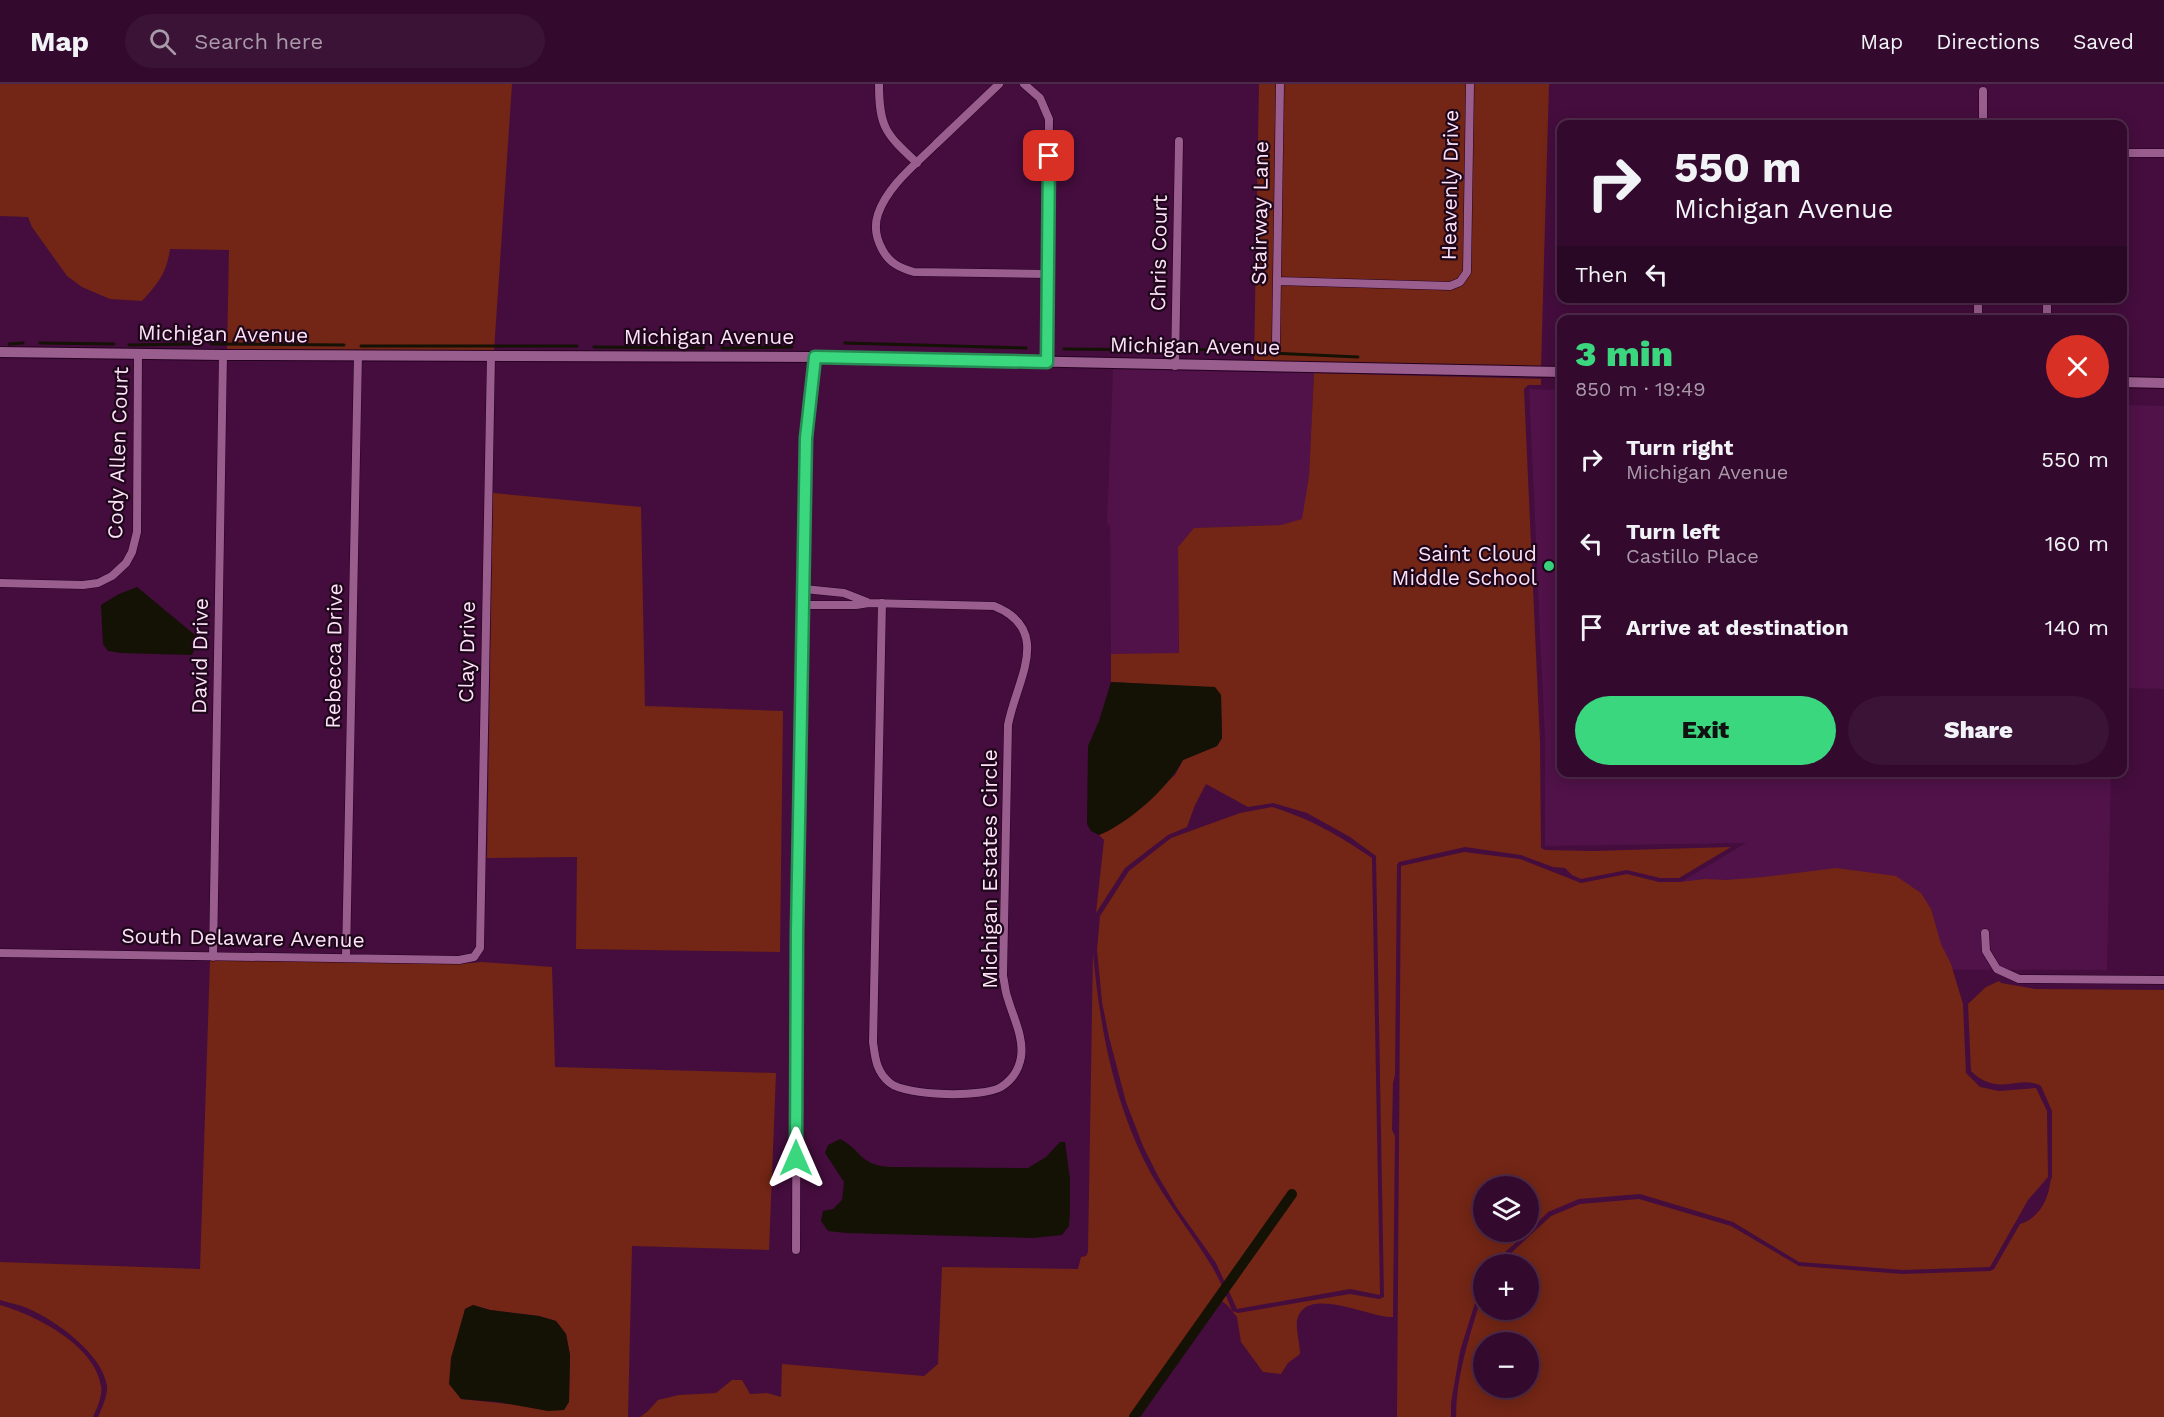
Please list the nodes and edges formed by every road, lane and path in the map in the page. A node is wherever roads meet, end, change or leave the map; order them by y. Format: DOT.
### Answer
graph roads {
  1 [pos="879,84"];
  2 [pos="999,84"];
  3 [pos="1024,84"];
  4 [pos="1280,84"];
  5 [pos="1470,84"];
  6 [pos="1983,91"];
  7 [pos="1983,120"];
  8 [pos="1179,141"];
  9 [pos="2127,153"];
  10 [pos="2164,153"];
  11 [pos="917,163"];
  12 [pos="1047,274"];
  13 [pos="1277,281"];
  14 [pos="1276,343"];
  15 [pos="0,352"];
  16 [pos="138,353"];
  17 [pos="223,355"];
  18 [pos="358,355"];
  19 [pos="491,356"];
  20 [pos="815,357"];
  21 [pos="1047,362"];
  22 [pos="1175,366"];
  23 [pos="1557,372"];
  24 [pos="2127,382"];
  25 [pos="2164,383"];
  26 [pos="0,583"];
  27 [pos="804,589"];
  28 [pos="869,603"];
  29 [pos="882,603"];
  30 [pos="803,605"];
  31 [pos="1985,933"];
  32 [pos="480,948"];
  33 [pos="0,953"];
  34 [pos="213,957"];
  35 [pos="346,957"];
  36 [pos="2164,980"];
  37 [pos="796,1250"];
  1 -- 11 [label="street"];
  2 -- 11 [label="street"];
  3 -- 12 [label="street"];
  4 -- 13 [label="street, Stairway Lane"];
  5 -- 13 [label="street, Heavenly Drive"];
  6 -- 7 [label="street"];
  8 -- 22 [label="street, Chris Court"];
  9 -- 10 [label="street"];
  11 -- 12 [label="street"];
  12 -- 21 [label="street"];
  13 -- 14 [label="street, Stairway Lane"];
  15 -- 16 [label="street, Michigan Avenue"];
  16 -- 17 [label="street, Michigan Avenue"];
  16 -- 26 [label="street, Cody Allen Court"];
  17 -- 18 [label="street, Michigan Avenue"];
  17 -- 34 [label="street, David Drive"];
  18 -- 19 [label="street, Michigan Avenue"];
  18 -- 35 [label="street, Rebecca Drive"];
  19 -- 20 [label="street, Michigan Avenue"];
  19 -- 32 [label="street, Clay Drive"];
  20 -- 21 [label="street, Michigan Avenue"];
  20 -- 27 [label="street"];
  21 -- 22 [label="street, Michigan Avenue"];
  22 -- 23 [label="street, Michigan Avenue"];
  24 -- 25 [label="street"];
  27 -- 28 [label="street, Michigan Estates Circle"];
  27 -- 30 [label="street"];
  28 -- 29 [label="street, Michigan Estates Circle"];
  28 -- 30 [label="street, Michigan Estates Circle"];
  29 -- 29 [label="street, Michigan Estates Circle"];
  30 -- 37 [label="street"];
  31 -- 36 [label="street"];
  32 -- 35 [label="street, South Delaware Avenue"];
  33 -- 34 [label="street, South Delaware Avenue"];
  34 -- 35 [label="street, South Delaware Avenue"];
}
